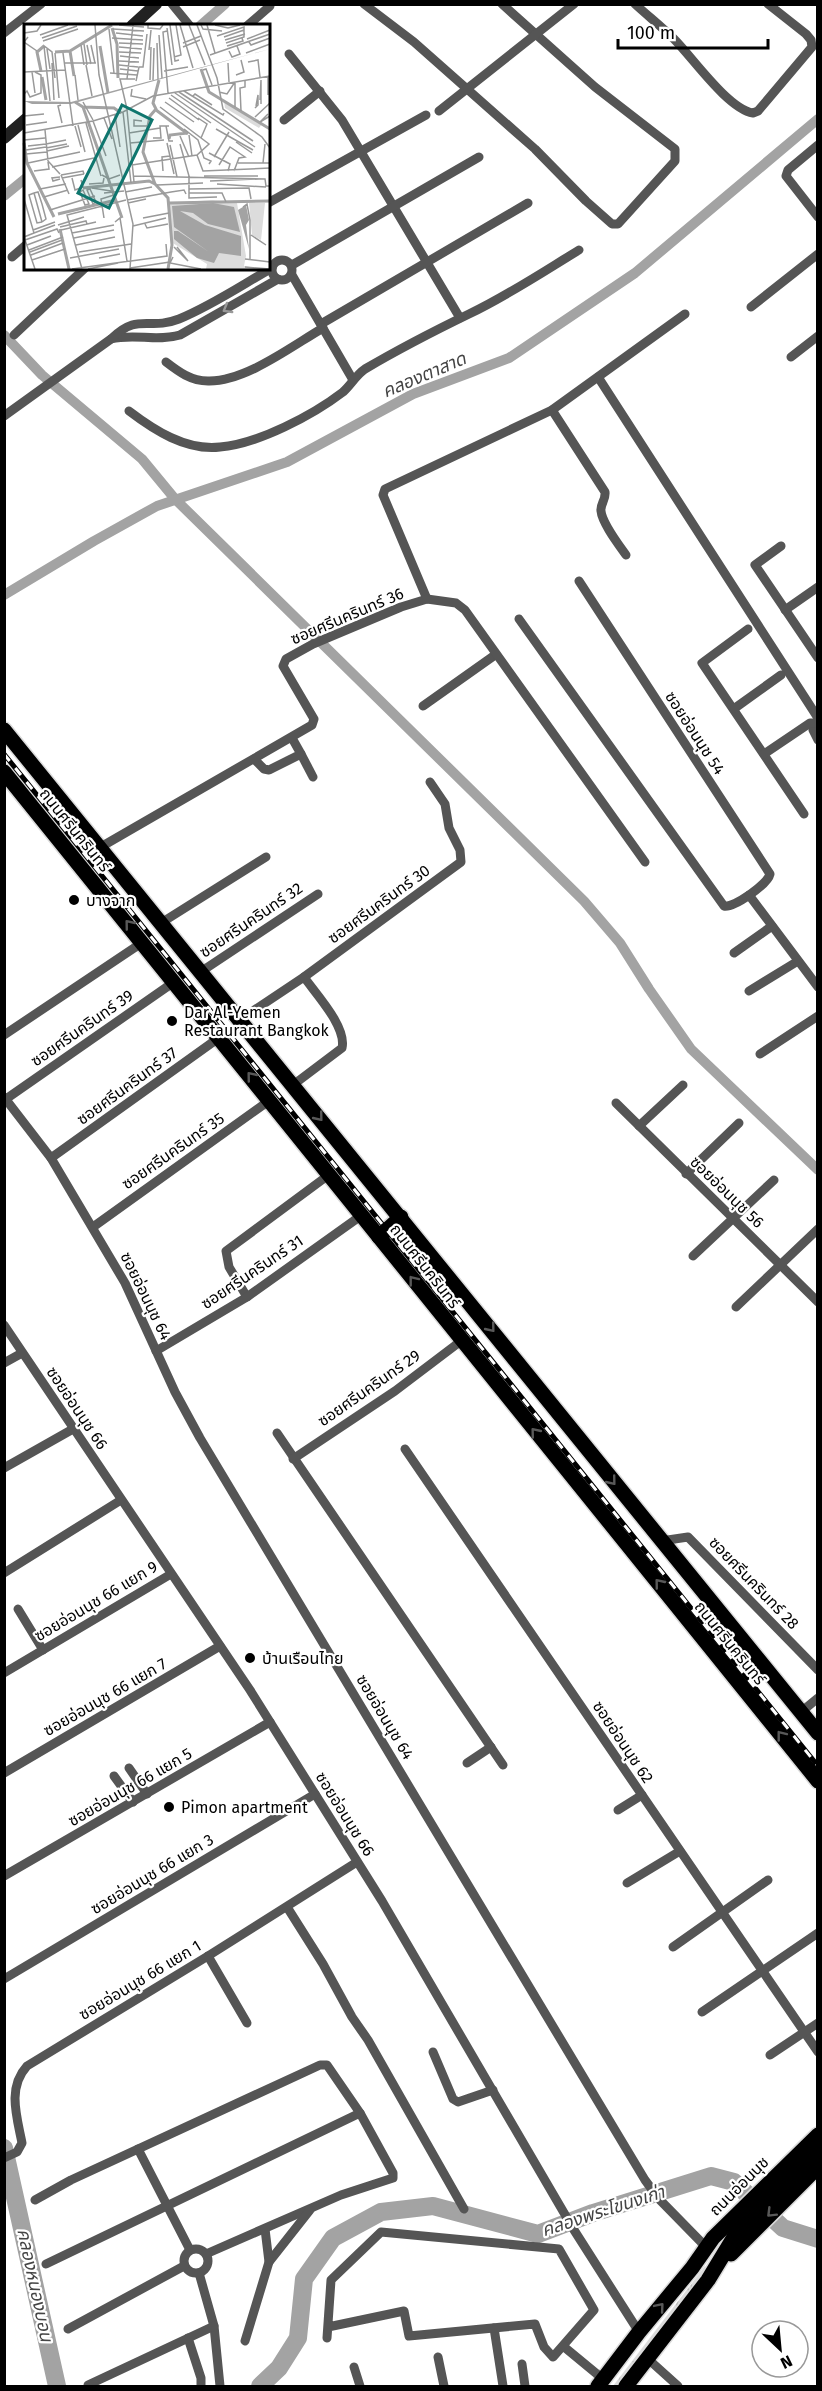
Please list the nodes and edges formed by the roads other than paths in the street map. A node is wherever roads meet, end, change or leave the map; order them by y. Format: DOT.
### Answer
graph roads {
  1 [pos="41,4"];
  2 [pos="156,4"];
  3 [pos="172,4"];
  4 [pos="364,4"];
  5 [pos="502,4"];
  6 [pos="574,4"];
  7 [pos="635,4"];
  8 [pos="768,4"];
  9 [pos="270,6"];
  10 [pos="134,24"];
  11 [pos="188,24"];
  12 [pos="249,24"];
  13 [pos="4,33"];
  14 [pos="536,34"];
  15 [pos="289,54"];
  16 [pos="467,90"];
  17 [pos="320,91"];
  18 [pos="440,111"];
  19 [pos="426,115"];
  20 [pos="284,120"];
  21 [pos="24,121"];
  22 [pos="4,138"];
  23 [pos="818,145"];
  24 [pos="360,151"];
  25 [pos="479,157"];
  26 [pos="270,202"];
  27 [pos="528,203"];
  28 [pos="395,206"];
  29 [pos="818,217"];
  30 [pos="24,247"];
  31 [pos="579,250"];
  32 [pos="818,254"];
  33 [pos="12,257"];
  34 [pos="428,262"];
  35 [pos="272,268"];
  36 [pos="83,270"];
  37 [pos="268,270"];
  38 [pos="292,270"];
  39 [pos="278,279"];
  40 [pos="752,307"];
  41 [pos="685,314"];
  42 [pos="460,318"];
  43 [pos="322,326"];
  44 [pos="14,335"];
  45 [pos="818,336"];
  46 [pos="111,339"];
  47 [pos="791,357"];
  48 [pos="166,362"];
  49 [pos="598,377"];
  50 [pos="353,380"];
  51 [pos="552,410"];
  52 [pos="129,411"];
  53 [pos="4,416"];
  54 [pos="781,546"];
  55 [pos="626,555"];
  56 [pos="579,580"];
  57 [pos="818,586"];
  58 [pos="427,599"];
  59 [pos="785,610"];
  60 [pos="519,619"];
  61 [pos="748,629"];
  62 [pos="495,655"];
  63 [pos="817,655"];
  64 [pos="781,675"];
  65 [pos="423,706"];
  66 [pos="735,708"];
  67 [pos="817,720"];
  68 [pos="4,730"];
  69 [pos="292,738"];
  70 [pos="818,740"];
  71 [pos="301,754"];
  72 [pos="764,754"];
  73 [pos="254,759"];
  74 [pos="4,772"];
  75 [pos="313,777"];
  76 [pos="430,782"];
  77 [pos="804,814"];
  78 [pos="99,848"];
  79 [pos="266,857"];
  80 [pos="645,862"];
  81 [pos="318,894"];
  82 [pos="749,895"];
  83 [pos="161,923"];
  84 [pos="772,926"];
  85 [pos="143,942"];
  86 [pos="734,953"];
  87 [pos="798,961"];
  88 [pos="202,971"];
  89 [pos="304,977"];
  90 [pos="174,982"];
  91 [pos="818,987"];
  92 [pos="749,991"];
  93 [pos="818,1016"];
  94 [pos="241,1019"];
  95 [pos="4,1035"];
  96 [pos="220,1037"];
  97 [pos="760,1054"];
  98 [pos="683,1085"];
  99 [pos="293,1086"];
  100 [pos="5,1098"];
  101 [pos="270,1100"];
  102 [pos="616,1103"];
  103 [pos="739,1123"];
  104 [pos="639,1126"];
  105 [pos="51,1158"];
  106 [pos="330,1174"];
  107 [pos="686,1174"];
  108 [pos="774,1180"];
  109 [pos="362,1215"];
  110 [pos="401,1217"];
  111 [pos="732,1218"];
  112 [pos="93,1227"];
  113 [pos="818,1229"];
  114 [pos="379,1237"];
  115 [pos="693,1256"];
  116 [pos="780,1265"];
  117 [pos="247,1297"];
  118 [pos="818,1302"];
  119 [pos="736,1307"];
  120 [pos="4,1324"];
  121 [pos="461,1341"];
  122 [pos="156,1351"];
  123 [pos="22,1353"];
  124 [pos="4,1363"];
  125 [pos="74,1429"];
  126 [pos="277,1433"];
  127 [pos="405,1449"];
  128 [pos="293,1459"];
  129 [pos="4,1468"];
  130 [pos="121,1500"];
  131 [pos="661,1541"];
  132 [pos="4,1573"];
  133 [pos="171,1574"];
  134 [pos="18,1609"];
  135 [pos="220,1646"];
  136 [pos="43,1650"];
  137 [pos="818,1670"];
  138 [pos="4,1673"];
  139 [pos="818,1698"];
  140 [pos="801,1712"];
  141 [pos="270,1722"];
  142 [pos="818,1733"];
  143 [pos="491,1747"];
  144 [pos="467,1763"];
  145 [pos="503,1765"];
  146 [pos="129,1768"];
  147 [pos="4,1773"];
  148 [pos="114,1776"];
  149 [pos="818,1781"];
  150 [pos="147,1794"];
  151 [pos="315,1794"];
  152 [pos="642,1795"];
  153 [pos="133,1802"];
  154 [pos="618,1810"];
  155 [pos="680,1851"];
  156 [pos="357,1862"];
  157 [pos="4,1876"];
  158 [pos="768,1880"];
  159 [pos="627,1883"];
  160 [pos="287,1907"];
  161 [pos="722,1912"];
  162 [pos="818,1933"];
  163 [pos="673,1947"];
  164 [pos="208,1956"];
  165 [pos="762,1972"];
  166 [pos="4,1979"];
  167 [pos="702,2012"];
  168 [pos="247,2023"];
  169 [pos="818,2023"];
  170 [pos="804,2033"];
  171 [pos="433,2052"];
  172 [pos="818,2052"];
  173 [pos="770,2055"];
  174 [pos="493,2090"];
  175 [pos="360,2113"];
  176 [pos="818,2135"];
  177 [pos="138,2149"];
  178 [pos="818,2151"];
  179 [pos="4,2158"];
  180 [pos="818,2167"];
  181 [pos="35,2200"];
  182 [pos="168,2206"];
  183 [pos="312,2208"];
  184 [pos="464,2209"];
  185 [pos="742,2224"];
  186 [pos="265,2229"];
  187 [pos="706,2247"];
  188 [pos="190,2250"];
  189 [pos="206,2254"];
  190 [pos="269,2262"];
  191 [pos="46,2264"];
  192 [pos="184,2266"];
  193 [pos="693,2268"];
  194 [pos="200,2273"];
  195 [pos="708,2280"];
  196 [pos="214,2326"];
  197 [pos="328,2327"];
  198 [pos="494,2328"];
  199 [pos="68,2329"];
  200 [pos="639,2332"];
  201 [pos="188,2338"];
  202 [pos="327,2338"];
  203 [pos="245,2341"];
  204 [pos="562,2346"];
  205 [pos="438,2357"];
  206 [pos="648,2359"];
  207 [pos="522,2364"];
  208 [pos="354,2367"];
  209 [pos="601,2383"];
  210 [pos="88,2385"];
  211 [pos="220,2385"];
  212 [pos="201,2386"];
  213 [pos="360,2386"];
  214 [pos="444,2386"];
  215 [pos="503,2386"];
  216 [pos="525,2386"];
  217 [pos="626,2386"];
  218 [pos="678,2386"];
  1 -- 13 [label="street"];
  2 -- 10 [label="street"];
  3 -- 11 [label="street"];
  4 -- 16 [label="street"];
  5 -- 14 [label="street"];
  6 -- 14 [label="street"];
  7 -- 8 [label="street"];
  9 -- 12 [label="street"];
  14 -- 16 [label="street"];
  14 -- 16 [label="street"];
  15 -- 17 [label="street"];
  16 -- 18 [label="street"];
  17 -- 20 [label="street"];
  17 -- 24 [label="street"];
  19 -- 24 [label="street"];
  21 -- 22 [label="street"];
  23 -- 29 [label="street"];
  24 -- 26 [label="street"];
  24 -- 28 [label="street"];
  25 -- 28 [label="street"];
  27 -- 34 [label="street"];
  28 -- 34 [label="street"];
  28 -- 38 [label="street"];
  30 -- 33 [label="street"];
  31 -- 42 [label="street"];
  32 -- 40 [label="street"];
  34 -- 42 [label="street"];
  34 -- 43 [label="street"];
  35 -- 38 [label="street"];
  35 -- 39 [label="street"];
  36 -- 44 [label="street"];
  37 -- 46 [label="street"];
  38 -- 39 [label="street"];
  38 -- 43 [label="street"];
  39 -- 46 [label="street, one-way"];
  41 -- 49 [label="street"];
  42 -- 50 [label="street"];
  43 -- 48 [label="street"];
  43 -- 50 [label="street"];
  45 -- 47 [label="street"];
  46 -- 53 [label="street"];
  49 -- 51 [label="street"];
  49 -- 67 [label="street"];
  50 -- 52 [label="street"];
  51 -- 55 [label="street"];
  51 -- 58 [label="street"];
  54 -- 59 [label="street"];
  56 -- 82 [label="street, ซอยอ่อนนุช 54"];
  57 -- 59 [label="street"];
  58 -- 62 [label="street, ซอยศรีนครินทร์ 36"];
  58 -- 69 [label="street, ซอยศรีนครินทร์ 36"];
  59 -- 63 [label="street"];
  60 -- 82 [label="street, ซอยอ่อนนุช 54"];
  61 -- 66 [label="street"];
  62 -- 65 [label="street"];
  62 -- 80 [label="street, ซอยศรีนครินทร์ 36"];
  64 -- 66 [label="street"];
  66 -- 72 [label="street"];
  67 -- 70 [label="street"];
  67 -- 72 [label="street"];
  68 -- 78 [label="main road, ถนนศรีนครินทร์"];
  69 -- 71 [label="street"];
  69 -- 73 [label="street, ซอยศรีนครินทร์ 36"];
  71 -- 73 [label="street"];
  71 -- 75 [label="street"];
  72 -- 77 [label="street"];
  73 -- 78 [label="street, ซอยศรีนครินทร์ 36"];
  85 -- 74 [label="main road, ถนนศรีนครินทร์, one-way"];
  76 -- 89 [label="street, ซอยศรีนครินทร์ 30"];
  78 -- 83 [label="main road, ถนนศรีนครินทร์"];
  79 -- 83 [label="street"];
  81 -- 88 [label="street, ซอยศรีนครินทร์ 32"];
  82 -- 84 [label="street"];
  83 -- 88 [label="main road, ถนนศรีนครินทร์"];
  84 -- 86 [label="street"];
  84 -- 87 [label="street"];
  85 -- 90 [label="main road, ถนนศรีนครินทร์"];
  85 -- 95 [label="street"];
  87 -- 91 [label="street"];
  87 -- 92 [label="street"];
  88 -- 94 [label="main road, ถนนศรีนครินทร์"];
  89 -- 94 [label="street, ซอยศรีนครินทร์ 30"];
  89 -- 99 [label="street"];
  90 -- 96 [label="main road, ถนนศรีนครินทร์"];
  90 -- 100 [label="street, ซอยศรีนครินทร์ 39"];
  93 -- 97 [label="street"];
  94 -- 99 [label="main road, ถนนศรีนครินทร์"];
  101 -- 96 [label="main road, ถนนศรีนครินทร์, one-way"];
  96 -- 105 [label="street, ซอยศรีนครินทร์ 37"];
  98 -- 104 [label="street"];
  99 -- 110 [label="main road, ถนนศรีนครินทร์, one-way"];
  100 -- 105 [label="street, ซอยอ่อนนุช 64"];
  101 -- 106 [label="main road, ถนนศรีนครินทร์"];
  101 -- 112 [label="street, ซอยศรีนครินทร์ 35"];
  102 -- 104 [label="street, ซอยอ่อนนุช 56"];
  103 -- 107 [label="street"];
  104 -- 107 [label="street, ซอยอ่อนนุช 56"];
  105 -- 112 [label="street, ซอยอ่อนนุช 64"];
  106 -- 109 [label="main road, ถนนศรีนครินทร์"];
  106 -- 117 [label="street"];
  107 -- 111 [label="street, ซอยอ่อนนุช 56"];
  108 -- 111 [label="street"];
  109 -- 114 [label="main road, ถนนศรีนครินทร์"];
  109 -- 117 [label="street, ซอยศรีนครินทร์ 31"];
  110 -- 114 [label="main road"];
  110 -- 131 [label="main road, ถนนศรีนครินทร์, one-way"];
  111 -- 115 [label="street"];
  111 -- 116 [label="street, ซอยอ่อนนุช 56"];
  112 -- 122 [label="street, ซอยอ่อนนุช 64"];
  113 -- 116 [label="street"];
  121 -- 114 [label="main road, ถนนศรีนครินทร์, one-way"];
  116 -- 118 [label="street, ซอยอ่อนนุช 56"];
  116 -- 119 [label="street"];
  117 -- 122 [label="street, ซอยศรีนครินทร์ 31"];
  120 -- 123 [label="street, ซอยอ่อนนุช 66"];
  121 -- 128 [label="street, ซอยศรีนครินทร์ 29"];
  149 -- 121 [label="main road, ถนนศรีนครินทร์, one-way"];
  122 -- 187 [label="street, ซอยอ่อนนุช 64"];
  123 -- 124 [label="street"];
  123 -- 125 [label="street, ซอยอ่อนนุช 66"];
  125 -- 129 [label="street"];
  125 -- 130 [label="street, ซอยอ่อนนุช 66"];
  126 -- 128 [label="street"];
  127 -- 152 [label="street, ซอยอ่อนนุช 62"];
  128 -- 143 [label="street"];
  130 -- 132 [label="street"];
  130 -- 133 [label="street, ซอยอ่อนนุช 66"];
  131 -- 137 [label="street, ซอยศรีนครินทร์ 28"];
  131 -- 140 [label="main road, ถนนศรีนครินทร์"];
  133 -- 135 [label="street, ซอยอ่อนนุช 66"];
  133 -- 136 [label="street, ซอยอ่อนนุช 66 แยก 9"];
  134 -- 136 [label="street"];
  135 -- 141 [label="street, ซอยอ่อนนุช 66"];
  135 -- 147 [label="street, ซอยอ่อนนุช 66 แยก 7"];
  136 -- 138 [label="street, ซอยอ่อนนุช 66 แยก 9"];
  139 -- 140 [label="street"];
  140 -- 142 [label="main road, ถนนศรีนครินทร์"];
  141 -- 150 [label="street, ซอยอ่อนนุช 66 แยก 5"];
  141 -- 151 [label="street, ซอยอ่อนนุช 66"];
  143 -- 144 [label="street"];
  143 -- 145 [label="street"];
  146 -- 150 [label="street"];
  148 -- 153 [label="street"];
  150 -- 153 [label="street, ซอยอ่อนนุช 66 แยก 5"];
  151 -- 156 [label="street, ซอยอ่อนนุช 66"];
  151 -- 166 [label="street, ซอยอ่อนนุช 66 แยก 3"];
  152 -- 154 [label="street"];
  152 -- 155 [label="street, ซอยอ่อนนุช 62"];
  153 -- 157 [label="street, ซอยอ่อนนุช 66 แยก 5"];
  155 -- 159 [label="street"];
  155 -- 161 [label="street, ซอยอ่อนนุช 62"];
  156 -- 160 [label="street, ซอยอ่อนนุช 66 แยก 1"];
  156 -- 174 [label="street, ซอยอ่อนนุช 66"];
  158 -- 161 [label="street"];
  160 -- 164 [label="street, ซอยอ่อนนุช 66 แยก 1"];
  160 -- 184 [label="street"];
  161 -- 163 [label="street"];
  161 -- 165 [label="street, ซอยอ่อนนุช 62"];
  162 -- 165 [label="street"];
  164 -- 168 [label="street"];
  164 -- 179 [label="street, ซอยอ่อนนุช 66 แยก 1"];
  165 -- 167 [label="street"];
  165 -- 170 [label="street, ซอยอ่อนนุช 62"];
  169 -- 170 [label="street"];
  170 -- 172 [label="street, ซอยอ่อนนุช 62"];
  170 -- 173 [label="street"];
  171 -- 174 [label="street"];
  174 -- 200 [label="street, ซอยอ่อนนุช 66"];
  175 -- 177 [label="street"];
  175 -- 182 [label="street"];
  175 -- 183 [label="street"];
  176 -- 187 [label="main road, ถนนอ่อนนุช"];
  177 -- 181 [label="street"];
  177 -- 182 [label="street"];
  178 -- 185 [label="main road, ถนนอ่อนนุช"];
  180 -- 195 [label="main road, ถนนอ่อนนุช, one-way"];
  182 -- 188 [label="street"];
  182 -- 191 [label="street"];
  183 -- 186 [label="street"];
  183 -- 190 [label="street"];
  185 -- 193 [label="main road, ถนนอ่อนนุช"];
  185 -- 195 [label="main road, ถนนอ่อนนุช"];
  186 -- 189 [label="street"];
  186 -- 190 [label="street"];
  187 -- 193 [label="main road, ถนนอ่อนนุช"];
  188 -- 189 [label="street"];
  188 -- 192 [label="street"];
  189 -- 194 [label="street"];
  190 -- 203 [label="street"];
  192 -- 194 [label="street"];
  192 -- 199 [label="street"];
  200 -- 193 [label="main road, ถนนอ่อนนุช, one-way"];
  194 -- 196 [label="street"];
  195 -- 206 [label="main road, ถนนอ่อนนุช"];
  196 -- 201 [label="street"];
  196 -- 211 [label="street"];
  197 -- 198 [label="street"];
  197 -- 202 [label="street"];
  197 -- 204 [label="street"];
  198 -- 204 [label="street"];
  198 -- 215 [label="street"];
  200 -- 209 [label="main road, ถนนอ่อนนุช"];
  201 -- 210 [label="street"];
  201 -- 212 [label="street"];
  204 -- 209 [label="street"];
  205 -- 214 [label="street"];
  206 -- 217 [label="main road, ถนนอ่อนนุช"];
  206 -- 218 [label="street"];
  207 -- 216 [label="street"];
  208 -- 213 [label="street"];
}
